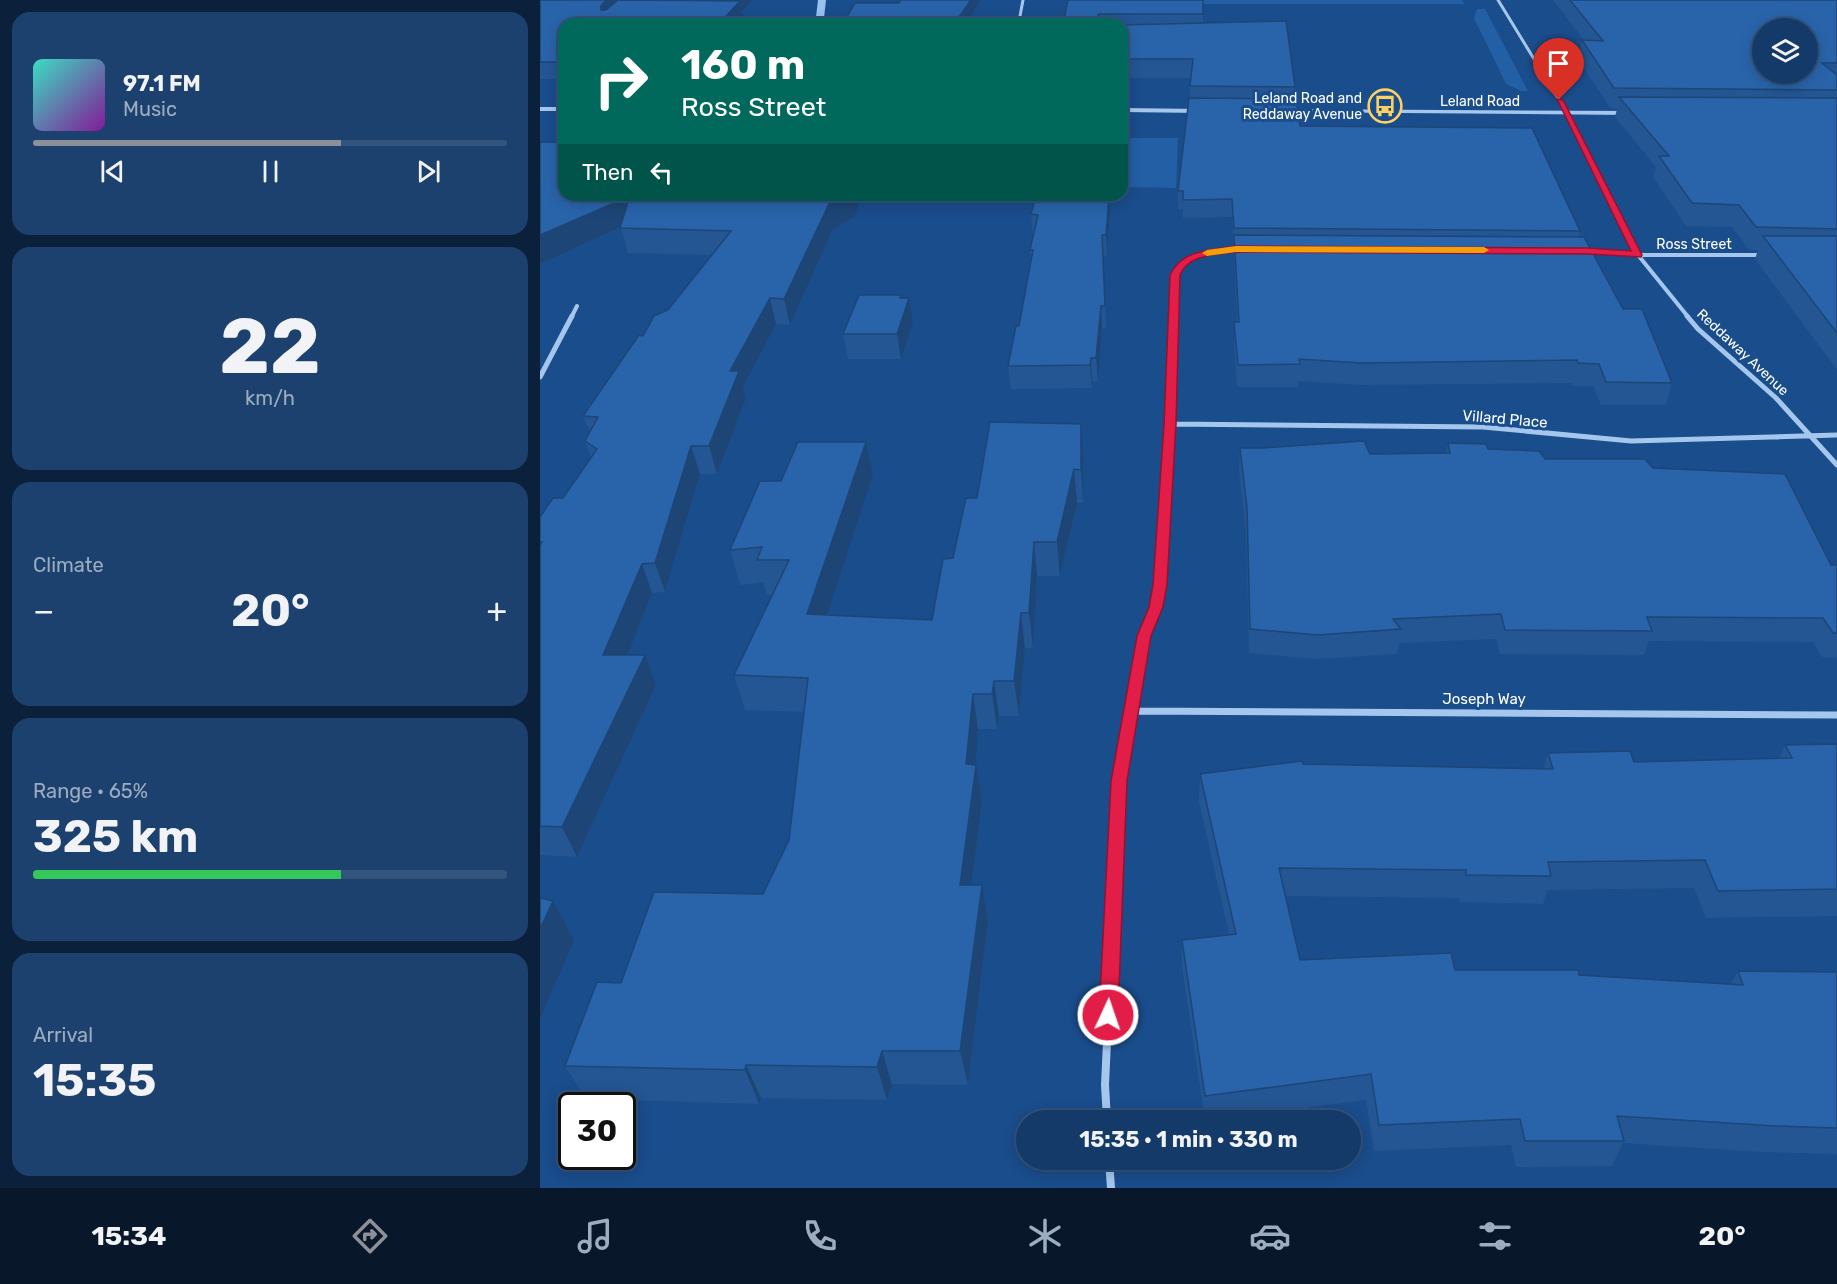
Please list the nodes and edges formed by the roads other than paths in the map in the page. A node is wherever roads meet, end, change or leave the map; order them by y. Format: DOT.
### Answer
graph roads {
  1 [pos="1023,0"];
  2 [pos="1498,0"];
  3 [pos="1022,18"];
  4 [pos="540,109"];
  5 [pos="558,109"];
  6 [pos="1128,110"];
  7 [pos="1205,111"];
  8 [pos="1276,111"];
  9 [pos="1568,113"];
  10 [pos="1641,113"];
  11 [pos="1248,249"];
  12 [pos="1576,251"];
  13 [pos="1638,255"];
  14 [pos="1767,255"];
  15 [pos="578,306"];
  16 [pos="540,377"];
  17 [pos="1170,424"];
  18 [pos="1811,435"];
  19 [pos="1837,435"];
  20 [pos="1837,465"];
  21 [pos="1131,711"];
  22 [pos="1837,715"];
  23 [pos="1106,1110"];
  24 [pos="1110,1170"];
  25 [pos="1111,1188"];
  1 -- 3 [label="street"];
  2 -- 9 [label="street, Reddaway Avenue"];
  4 -- 5 [label="street"];
  6 -- 7 [label="street"];
  8 -- 9 [label="street, Leland Road"];
  9 -- 10 [label="street, Leland Road"];
  9 -- 13 [label="street, Reddaway Avenue"];
  11 -- 17 [label="street"];
  12 -- 13 [label="street, Ross Street"];
  13 -- 14 [label="street, Ross Street"];
  13 -- 18 [label="street, Reddaway Avenue"];
  15 -- 16 [label="street"];
  17 -- 18 [label="street, Villard Place"];
  17 -- 21 [label="street"];
  18 -- 19 [label="street, Villard Place"];
  18 -- 20 [label="street, Reddaway Avenue"];
  21 -- 22 [label="street, Joseph Way"];
  21 -- 23 [label="street"];
  24 -- 25 [label="street"];
}
